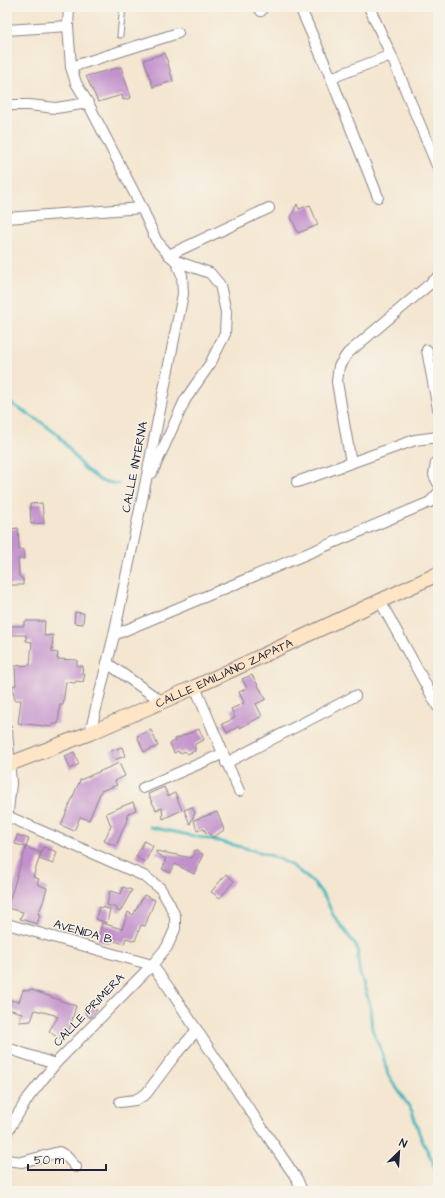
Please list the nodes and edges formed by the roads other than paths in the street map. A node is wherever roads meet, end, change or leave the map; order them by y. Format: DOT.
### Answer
graph roads {
  1 [pos="70,7"];
  2 [pos="123,7"];
  3 [pos="300,7"];
  4 [pos="369,7"];
  5 [pos="68,26"];
  6 [pos="7,30"];
  7 [pos="178,33"];
  8 [pos="120,35"];
  9 [pos="391,55"];
  10 [pos="71,67"];
  11 [pos="331,78"];
  12 [pos="88,103"];
  13 [pos="7,105"];
  14 [pos="438,168"];
  15 [pos="378,197"];
  16 [pos="142,208"];
  17 [pos="269,208"];
  18 [pos="7,218"];
  19 [pos="173,258"];
  20 [pos="438,277"];
  21 [pos="427,350"];
  22 [pos="438,409"];
  23 [pos="438,436"];
  24 [pos="438,461"];
  25 [pos="351,463"];
  26 [pos="297,482"];
  27 [pos="438,483"];
  28 [pos="144,490"];
  29 [pos="438,494"];
  30 [pos="438,574"];
  31 [pos="380,601"];
  32 [pos="114,636"];
  33 [pos="107,663"];
  34 [pos="195,687"];
  35 [pos="354,696"];
  36 [pos="161,702"];
  37 [pos="438,707"];
  38 [pos="7,730"];
  39 [pos="90,733"];
  40 [pos="224,758"];
  41 [pos="8,765"];
  42 [pos="143,788"];
  43 [pos="239,791"];
  44 [pos="7,818"];
  45 [pos="7,924"];
  46 [pos="152,965"];
  47 [pos="198,1030"];
  48 [pos="7,1048"];
  49 [pos="55,1064"];
  50 [pos="120,1102"];
  51 [pos="7,1132"];
  52 [pos="7,1160"];
  53 [pos="76,1167"];
  54 [pos="302,1191"];
  1 -- 5 [label="street"];
  2 -- 8 [label="lane"];
  3 -- 11 [label="street"];
  4 -- 9 [label="street"];
  5 -- 6 [label="street"];
  5 -- 10 [label="street"];
  7 -- 10 [label="street"];
  9 -- 11 [label="street"];
  9 -- 14 [label="street"];
  10 -- 12 [label="street"];
  11 -- 15 [label="street"];
  12 -- 13 [label="street"];
  12 -- 16 [label="street"];
  16 -- 18 [label="street"];
  16 -- 19 [label="street"];
  17 -- 19 [label="street"];
  19 -- 28 [label="street, CALLE INTERNA"];
  19 -- 28 [label="street"];
  20 -- 25 [label="street"];
  21 -- 22 [label="street"];
  23 -- 25 [label="street"];
  24 -- 27 [label="street"];
  25 -- 26 [label="street"];
  28 -- 32 [label="street, CALLE INTERNA"];
  29 -- 32 [label="street"];
  30 -- 31 [label="main road, CALLE EMILIANO ZAPATA"];
  31 -- 34 [label="main road, CALLE EMILIANO ZAPATA"];
  31 -- 37 [label="street"];
  32 -- 33 [label="street, CALLE INTERNA"];
  33 -- 36 [label="street"];
  33 -- 39 [label="street, CALLE INTERNA"];
  34 -- 36 [label="main road, CALLE EMILIANO ZAPATA"];
  34 -- 40 [label="street"];
  35 -- 40 [label="street"];
  36 -- 39 [label="main road, CALLE EMILIANO ZAPATA"];
  38 -- 41 [label="street"];
  39 -- 41 [label="main road, CALLE EMILIANO ZAPATA"];
  40 -- 42 [label="street"];
  40 -- 43 [label="street"];
  41 -- 44 [label="street"];
  44 -- 46 [label="street, CALLE PRIMERA"];
  45 -- 46 [label="street, AVENIDA B"];
  46 -- 47 [label="street"];
  46 -- 49 [label="street, CALLE PRIMERA"];
  47 -- 50 [label="street"];
  47 -- 54 [label="street"];
  48 -- 49 [label="street"];
  49 -- 51 [label="street, CALLE PRIMERA"];
  52 -- 53 [label="street"];
}
